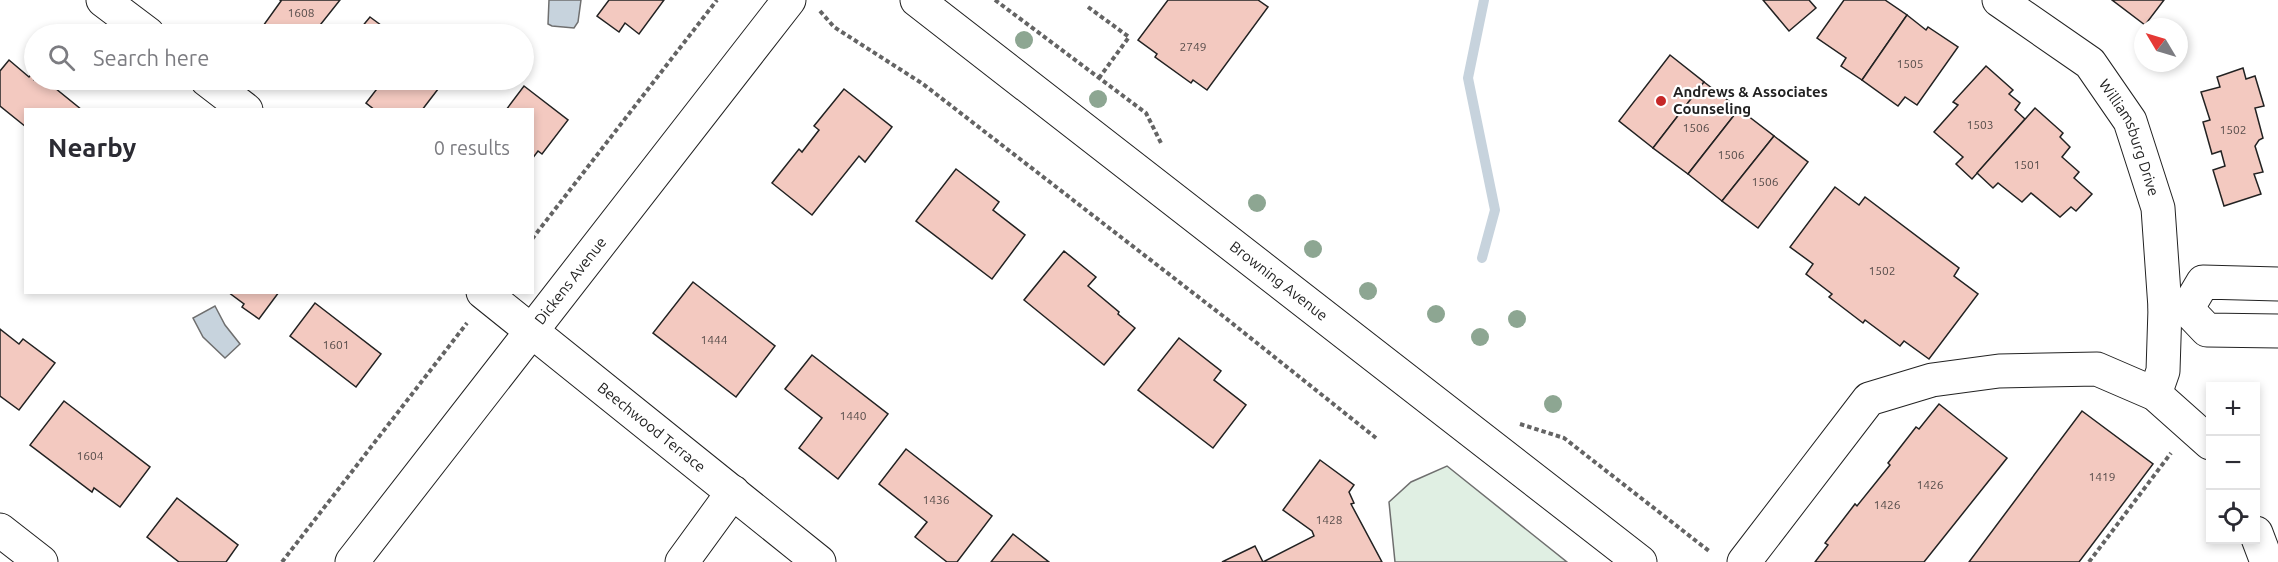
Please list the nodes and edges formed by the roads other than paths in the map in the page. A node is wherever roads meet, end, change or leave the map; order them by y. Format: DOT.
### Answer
graph roads {
  1 [pos="103,0"];
  2 [pos="916,0"];
  3 [pos="1999,0"];
  4 [pos="802,3"];
  5 [pos="135,24"];
  6 [pos="220,90"];
  7 [pos="243,108"];
  8 [pos="2278,284"];
  9 [pos="486,294"];
  10 [pos="2176,308"];
  11 [pos="532,330"];
  12 [pos="2278,331"];
  13 [pos="2155,394"];
  14 [pos="2206,439"];
  15 [pos="733,492"];
  16 [pos="0,530"];
  17 [pos="2260,544"];
  18 [pos="41,562"];
  19 [pos="352,562"];
  20 [pos="682,562"];
  21 [pos="819,562"];
  22 [pos="1640,562"];
  23 [pos="1744,562"];
  24 [pos="2267,562"];
  1 -- 5 [label="street"];
  2 -- 22 [label="street, Browning Avenue"];
  3 -- 10 [label="street, Williamsburg Drive"];
  4 -- 11 [label="street, Dickens Avenue"];
  6 -- 7 [label="street"];
  8 -- 10 [label="street"];
  9 -- 11 [label="street, Beechwood Terrace"];
  10 -- 12 [label="street"];
  10 -- 13 [label="street, Williamsburg Drive"];
  11 -- 15 [label="street, Beechwood Terrace"];
  11 -- 19 [label="street, Dickens Avenue"];
  13 -- 14 [label="street"];
  13 -- 23 [label="street"];
  15 -- 20 [label="street"];
  15 -- 21 [label="street, Beechwood Terrace"];
  16 -- 18 [label="street"];
  17 -- 24 [label="street"];
}
